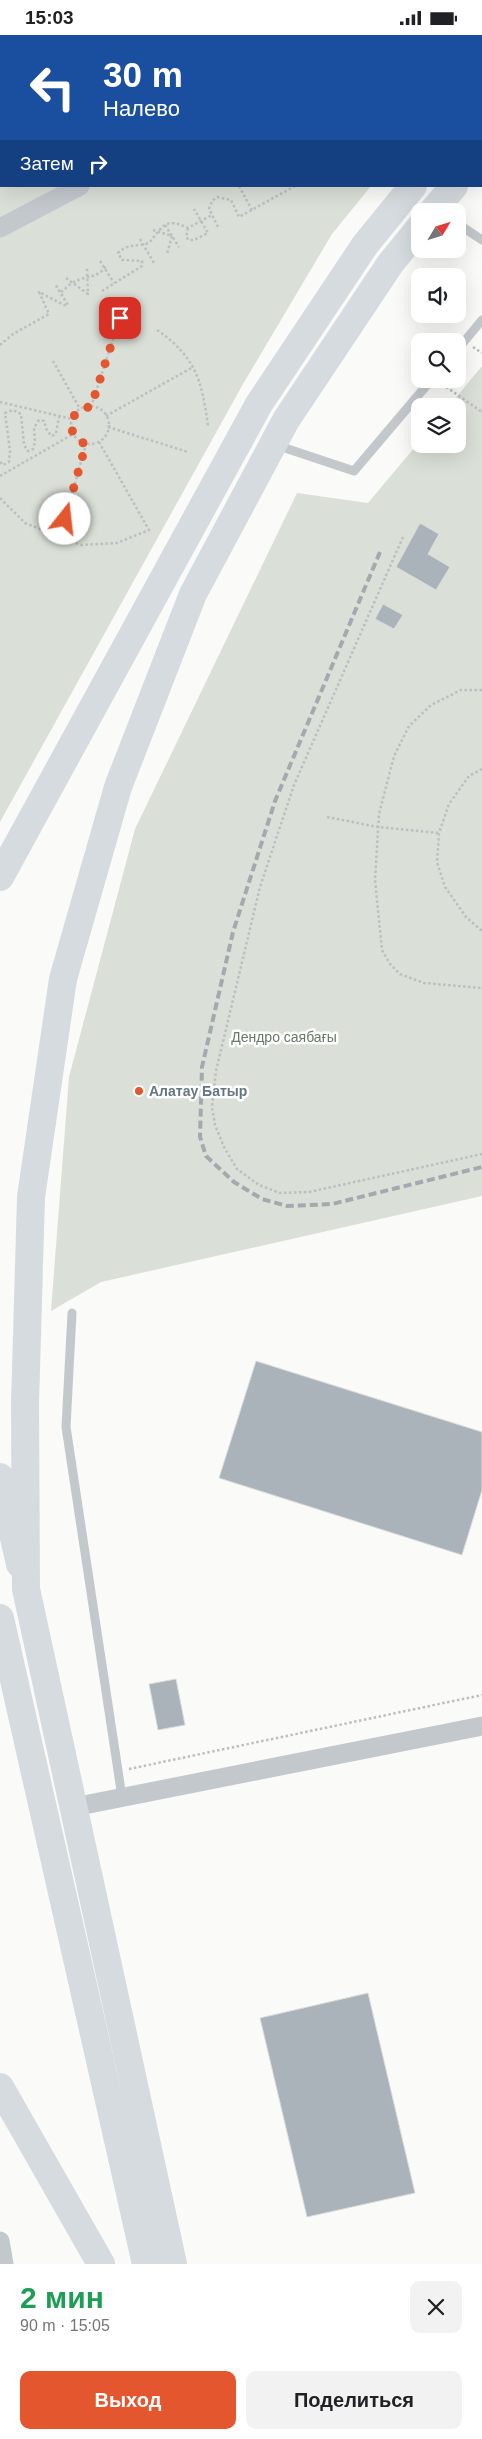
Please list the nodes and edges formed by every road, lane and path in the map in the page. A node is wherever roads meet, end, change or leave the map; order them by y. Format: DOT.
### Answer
graph roads {
  1 [pos="78,187"];
  2 [pos="240,187"];
  3 [pos="293,187"];
  4 [pos="412,187"];
  5 [pos="453,187"];
  6 [pos="441,203"];
  7 [pos="194,209"];
  8 [pos="252,210"];
  9 [pos="212,215"];
  10 [pos="201,221"];
  11 [pos="165,225"];
  12 [pos="218,227"];
  13 [pos="0,228"];
  14 [pos="188,228"];
  15 [pos="152,230"];
  16 [pos="466,230"];
  17 [pos="158,232"];
  18 [pos="172,236"];
  19 [pos="140,239"];
  20 [pos="411,239"];
  21 [pos="482,241"];
  22 [pos="144,245"];
  23 [pos="179,247"];
  24 [pos="167,254"];
  25 [pos="100,261"];
  26 [pos="154,263"];
  27 [pos="107,265"];
  28 [pos="87,267"];
  29 [pos="105,268"];
  30 [pos="66,278"];
  31 [pos="88,279"];
  32 [pos="55,283"];
  33 [pos="73,283"];
  34 [pos="114,283"];
  35 [pos="102,291"];
  36 [pos="61,293"];
  37 [pos="120,318"];
  38 [pos="482,319"];
  39 [pos="157,330"];
  40 [pos="466,339"];
  41 [pos="0,345"];
  42 [pos="53,361"];
  43 [pos="193,367"];
  44 [pos="425,388"];
  45 [pos="446,388"];
  46 [pos="0,402"];
  47 [pos="91,407"];
  48 [pos="80,409"];
  49 [pos="482,412"];
  50 [pos="106,416"];
  51 [pos="59,417"];
  52 [pos="72,419"];
  53 [pos="208,426"];
  54 [pos="108,427"];
  55 [pos="73,434"];
  56 [pos="99,442"];
  57 [pos="86,444"];
  58 [pos="273,444"];
  59 [pos="188,452"];
  60 [pos="0,462"];
  61 [pos="0,475"];
  62 [pos="0,498"];
  63 [pos="60,537"];
  64 [pos="403,537"];
  65 [pos="482,690"];
  66 [pos="482,769"];
  67 [pos="327,817"];
  68 [pos="378,827"];
  69 [pos="439,833"];
  70 [pos="0,877"];
  71 [pos="482,931"];
  72 [pos="482,988"];
  73 [pos="482,1154"];
  74 [pos="72,1313"];
  75 [pos="0,1477"];
  76 [pos="26,1589"];
  77 [pos="0,1618"];
  78 [pos="482,1695"];
  79 [pos="482,1726"];
  80 [pos="118,1771"];
  81 [pos="122,1797"];
  82 [pos="74,1807"];
  83 [pos="0,2087"];
  84 [pos="0,2241"];
  85 [pos="4,2264"];
  86 [pos="101,2264"];
  87 [pos="146,2264"];
  88 [pos="174,2264"];
  1 -- 13 [label="street"];
  2 -- 8 [label="path"];
  3 -- 8 [label="path"];
  4 -- 70 [label="main road"];
  5 -- 6 [label="main road"];
  7 -- 10 [label="path"];
  8 -- 9 [label="path"];
  9 -- 10 [label="path"];
  9 -- 12 [label="path"];
  10 -- 14 [label="path"];
  10 -- 14 [label="path"];
  11 -- 14 [label="path"];
  11 -- 17 [label="path"];
  11 -- 18 [label="path"];
  15 -- 17 [label="path"];
  16 -- 21 [label="lane"];
  17 -- 18 [label="path"];
  17 -- 22 [label="path"];
  18 -- 23 [label="path"];
  18 -- 24 [label="path"];
  19 -- 22 [label="path"];
  20 -- 58 [label="main road"];
  22 -- 26 [label="path"];
  22 -- 34 [label="path"];
  25 -- 29 [label="path"];
  27 -- 29 [label="path"];
  28 -- 31 [label="path"];
  29 -- 31 [label="path"];
  29 -- 34 [label="path"];
  30 -- 33 [label="path"];
  31 -- 33 [label="path"];
  31 -- 33 [label="path"];
  32 -- 36 [label="path"];
  33 -- 36 [label="path"];
  34 -- 35 [label="path"];
  36 -- 41 [label="path"];
  37 -- 47 [label="path"];
  38 -- 40 [label="lane"];
  39 -- 43 [label="path"];
  42 -- 48 [label="path"];
  43 -- 50 [label="path"];
  43 -- 53 [label="path"];
  44 -- 58 [label="lane"];
  45 -- 49 [label="path"];
  46 -- 51 [label="path"];
  47 -- 48 [label="path"];
  47 -- 50 [label="path"];
  48 -- 52 [label="path"];
  50 -- 54 [label="path"];
  51 -- 52 [label="path"];
  51 -- 60 [label="path"];
  52 -- 55 [label="path"];
  54 -- 56 [label="path"];
  54 -- 59 [label="path"];
  55 -- 57 [label="path"];
  55 -- 61 [label="path"];
  56 -- 57 [label="path"];
  56 -- 63 [label="path"];
  57 -- 63 [label="path"];
  58 -- 76 [label="main road"];
  62 -- 63 [label="path"];
  64 -- 73 [label="path"];
  65 -- 68 [label="path"];
  66 -- 69 [label="path"];
  67 -- 68 [label="path"];
  68 -- 69 [label="path"];
  68 -- 72 [label="path"];
  69 -- 71 [label="path"];
  74 -- 80 [label="lane"];
  75 -- 76 [label="main road"];
  76 -- 82 [label="main road"];
  77 -- 87 [label="main road"];
  78 -- 80 [label="path"];
  79 -- 81 [label="street"];
  80 -- 81 [label="lane"];
  81 -- 82 [label="street"];
  82 -- 88 [label="main road"];
  83 -- 86 [label="main road"];
  84 -- 85 [label="street"];
}
